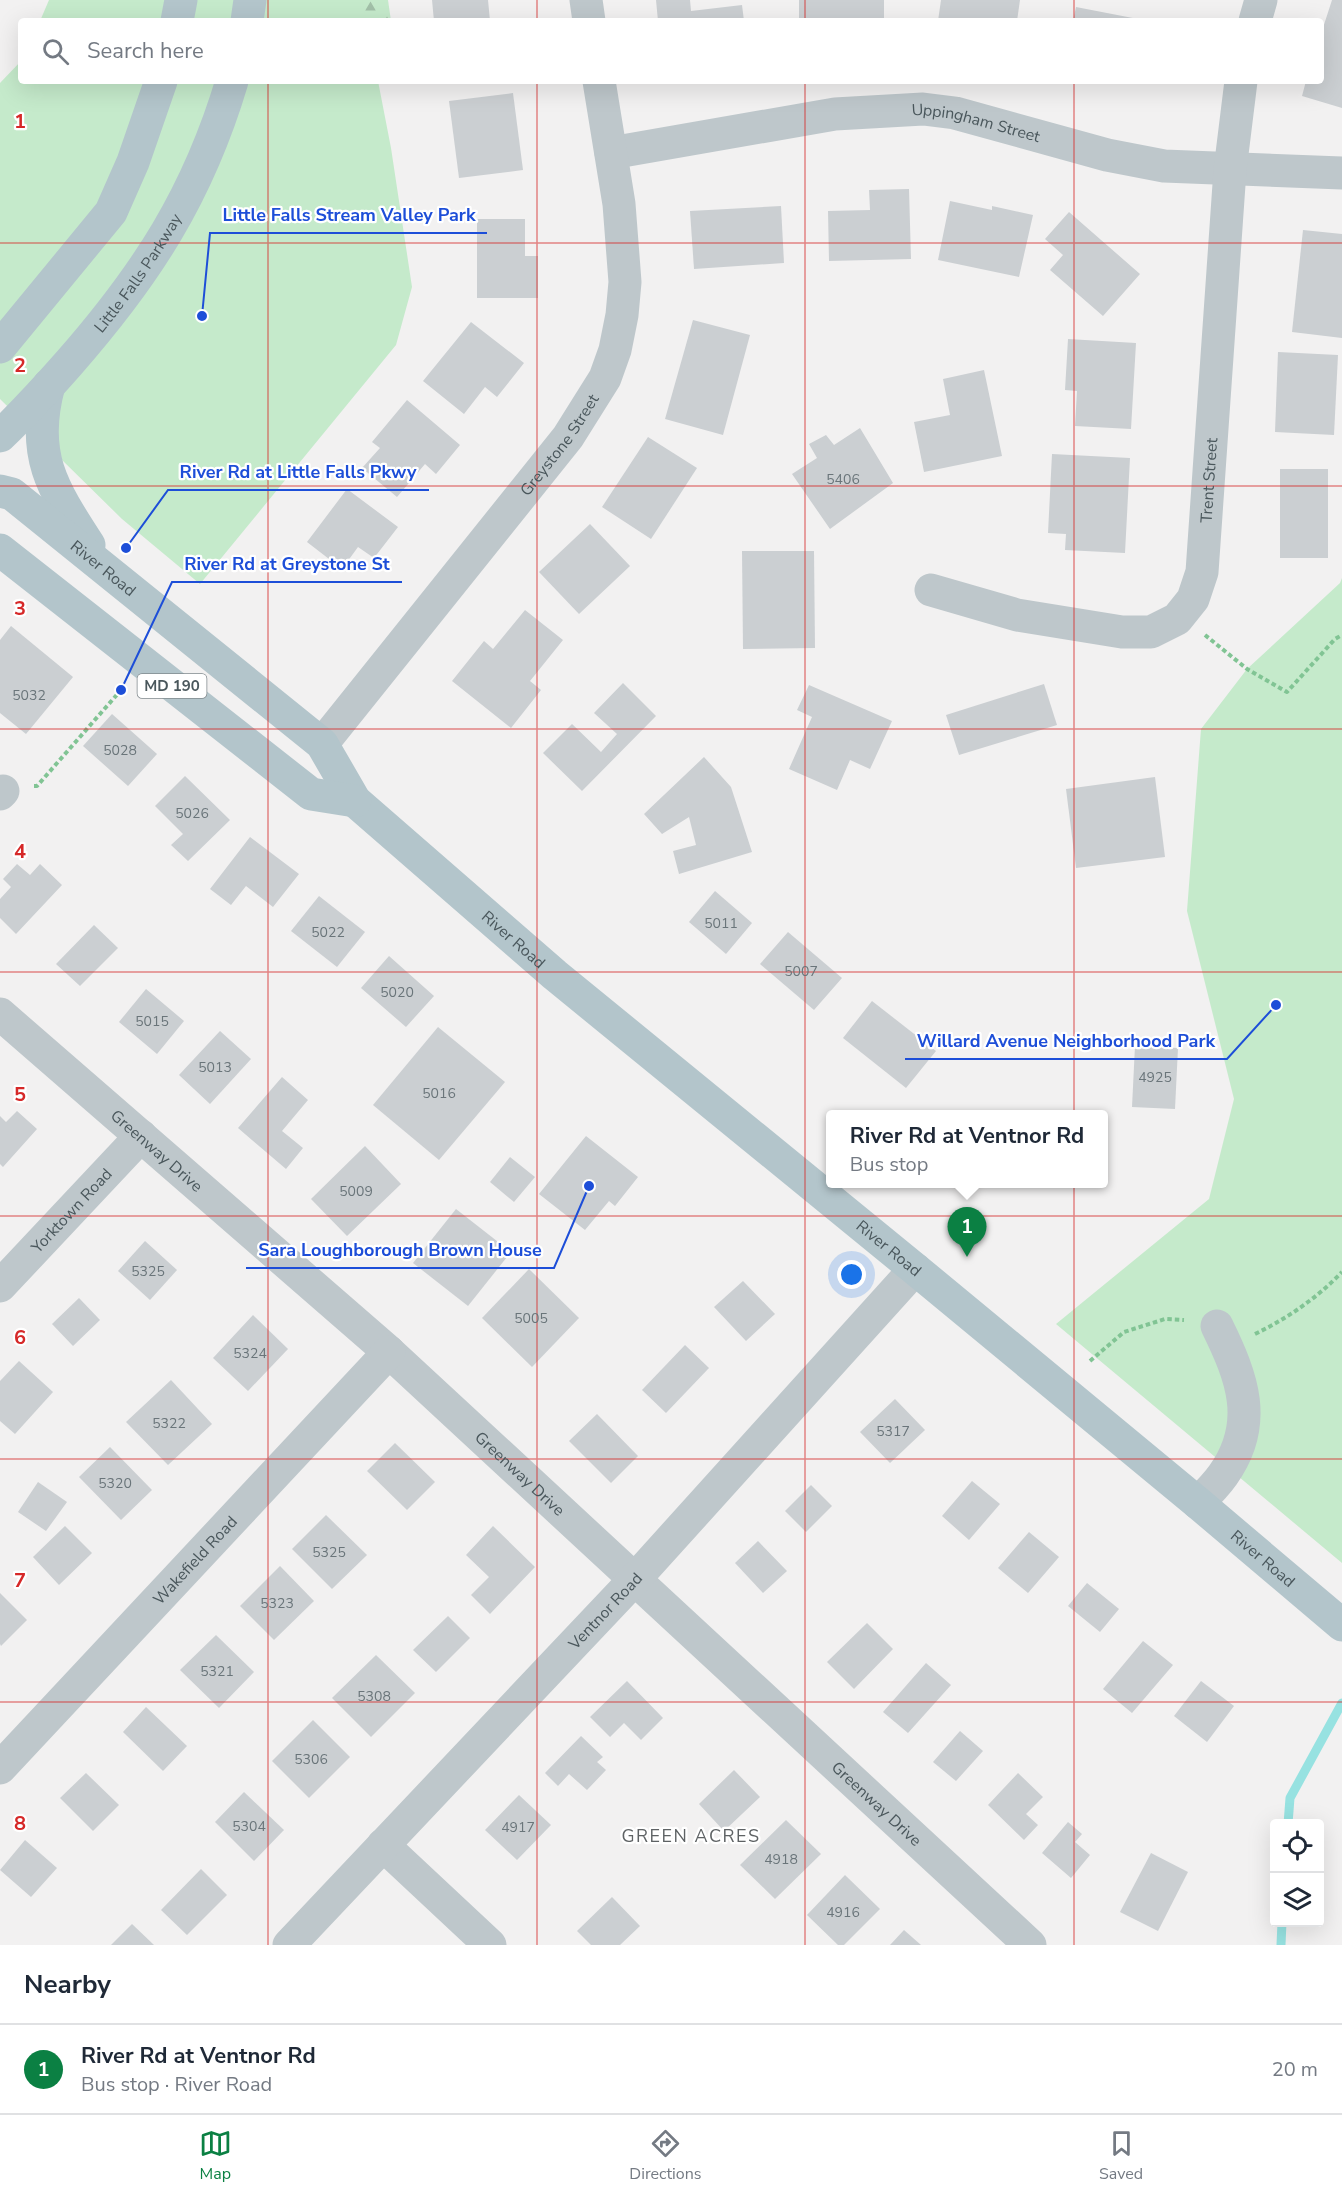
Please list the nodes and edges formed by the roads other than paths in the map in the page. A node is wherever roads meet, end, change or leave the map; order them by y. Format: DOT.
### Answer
graph roads {
  1 [pos="181,0"];
  2 [pos="250,0"];
  3 [pos="586,0"];
  4 [pos="1261,0"];
  5 [pos="178,18"];
  6 [pos="247,18"];
  7 [pos="589,18"];
  8 [pos="1256,18"];
  9 [pos="160,84"];
  10 [pos="231,84"];
  11 [pos="600,84"];
  12 [pos="1241,84"];
  13 [pos="611,153"];
  14 [pos="1230,170"];
  15 [pos="1342,173"];
  16 [pos="62,271"];
  17 [pos="0,315"];
  18 [pos="0,347"];
  19 [pos="49,385"];
  20 [pos="0,436"];
  21 [pos="0,490"];
  22 [pos="0,550"];
  23 [pos="104,569"];
  24 [pos="931,591"];
  25 [pos="151,670"];
  26 [pos="322,744"];
  27 [pos="355,801"];
  28 [pos="0,1014"];
  29 [pos="141,1136"];
  30 [pos="915,1269"];
  31 [pos="0,1286"];
  32 [pos="1222,1336"];
  33 [pos="389,1352"];
  34 [pos="1198,1503"];
  35 [pos="635,1579"];
  36 [pos="1342,1625"];
  37 [pos="0,1768"];
  38 [pos="382,1845"];
  39 [pos="289,1945"];
  40 [pos="490,1945"];
  41 [pos="1030,1945"];
  1 -- 5 [label="main road"];
  2 -- 6 [label="main road"];
  3 -- 7 [label="street"];
  4 -- 8 [label="street"];
  9 -- 16 [label="main road"];
  10 -- 19 [label="main road, Little Falls Parkway"];
  11 -- 13 [label="street, Greystone Street"];
  12 -- 14 [label="street, Trent Street"];
  13 -- 14 [label="street, Uppingham Street"];
  13 -- 26 [label="street, Greystone Street"];
  14 -- 15 [label="street, Uppingham Street"];
  14 -- 24 [label="street, Trent Street"];
  16 -- 17 [label="main road"];
  16 -- 18 [label="main road"];
  19 -- 20 [label="main road, Little Falls Parkway"];
  19 -- 23 [label="main road"];
  21 -- 23 [label="main road, River Road / MD 190"];
  22 -- 25 [label="main road, MD 190"];
  23 -- 26 [label="main road, River Road / MD 190"];
  25 -- 26 [label="main road"];
  25 -- 27 [label="main road, MD 190"];
  26 -- 27 [label="main road, River Road / MD 190"];
  27 -- 30 [label="main road, River Road / MD 190"];
  28 -- 29 [label="street, Greenway Drive"];
  29 -- 31 [label="street, Yorktown Road"];
  29 -- 33 [label="street, Greenway Drive"];
  30 -- 34 [label="main road, River Road / MD 190"];
  30 -- 35 [label="street, Ventnor Road"];
  32 -- 34 [label="street"];
  33 -- 35 [label="street, Greenway Drive"];
  33 -- 37 [label="street, Wakefield Road"];
  34 -- 36 [label="main road, River Road / MD 190"];
  35 -- 38 [label="street, Ventnor Road"];
  35 -- 41 [label="street, Greenway Drive"];
  38 -- 39 [label="street, Ventnor Road"];
  38 -- 40 [label="street"];
}
